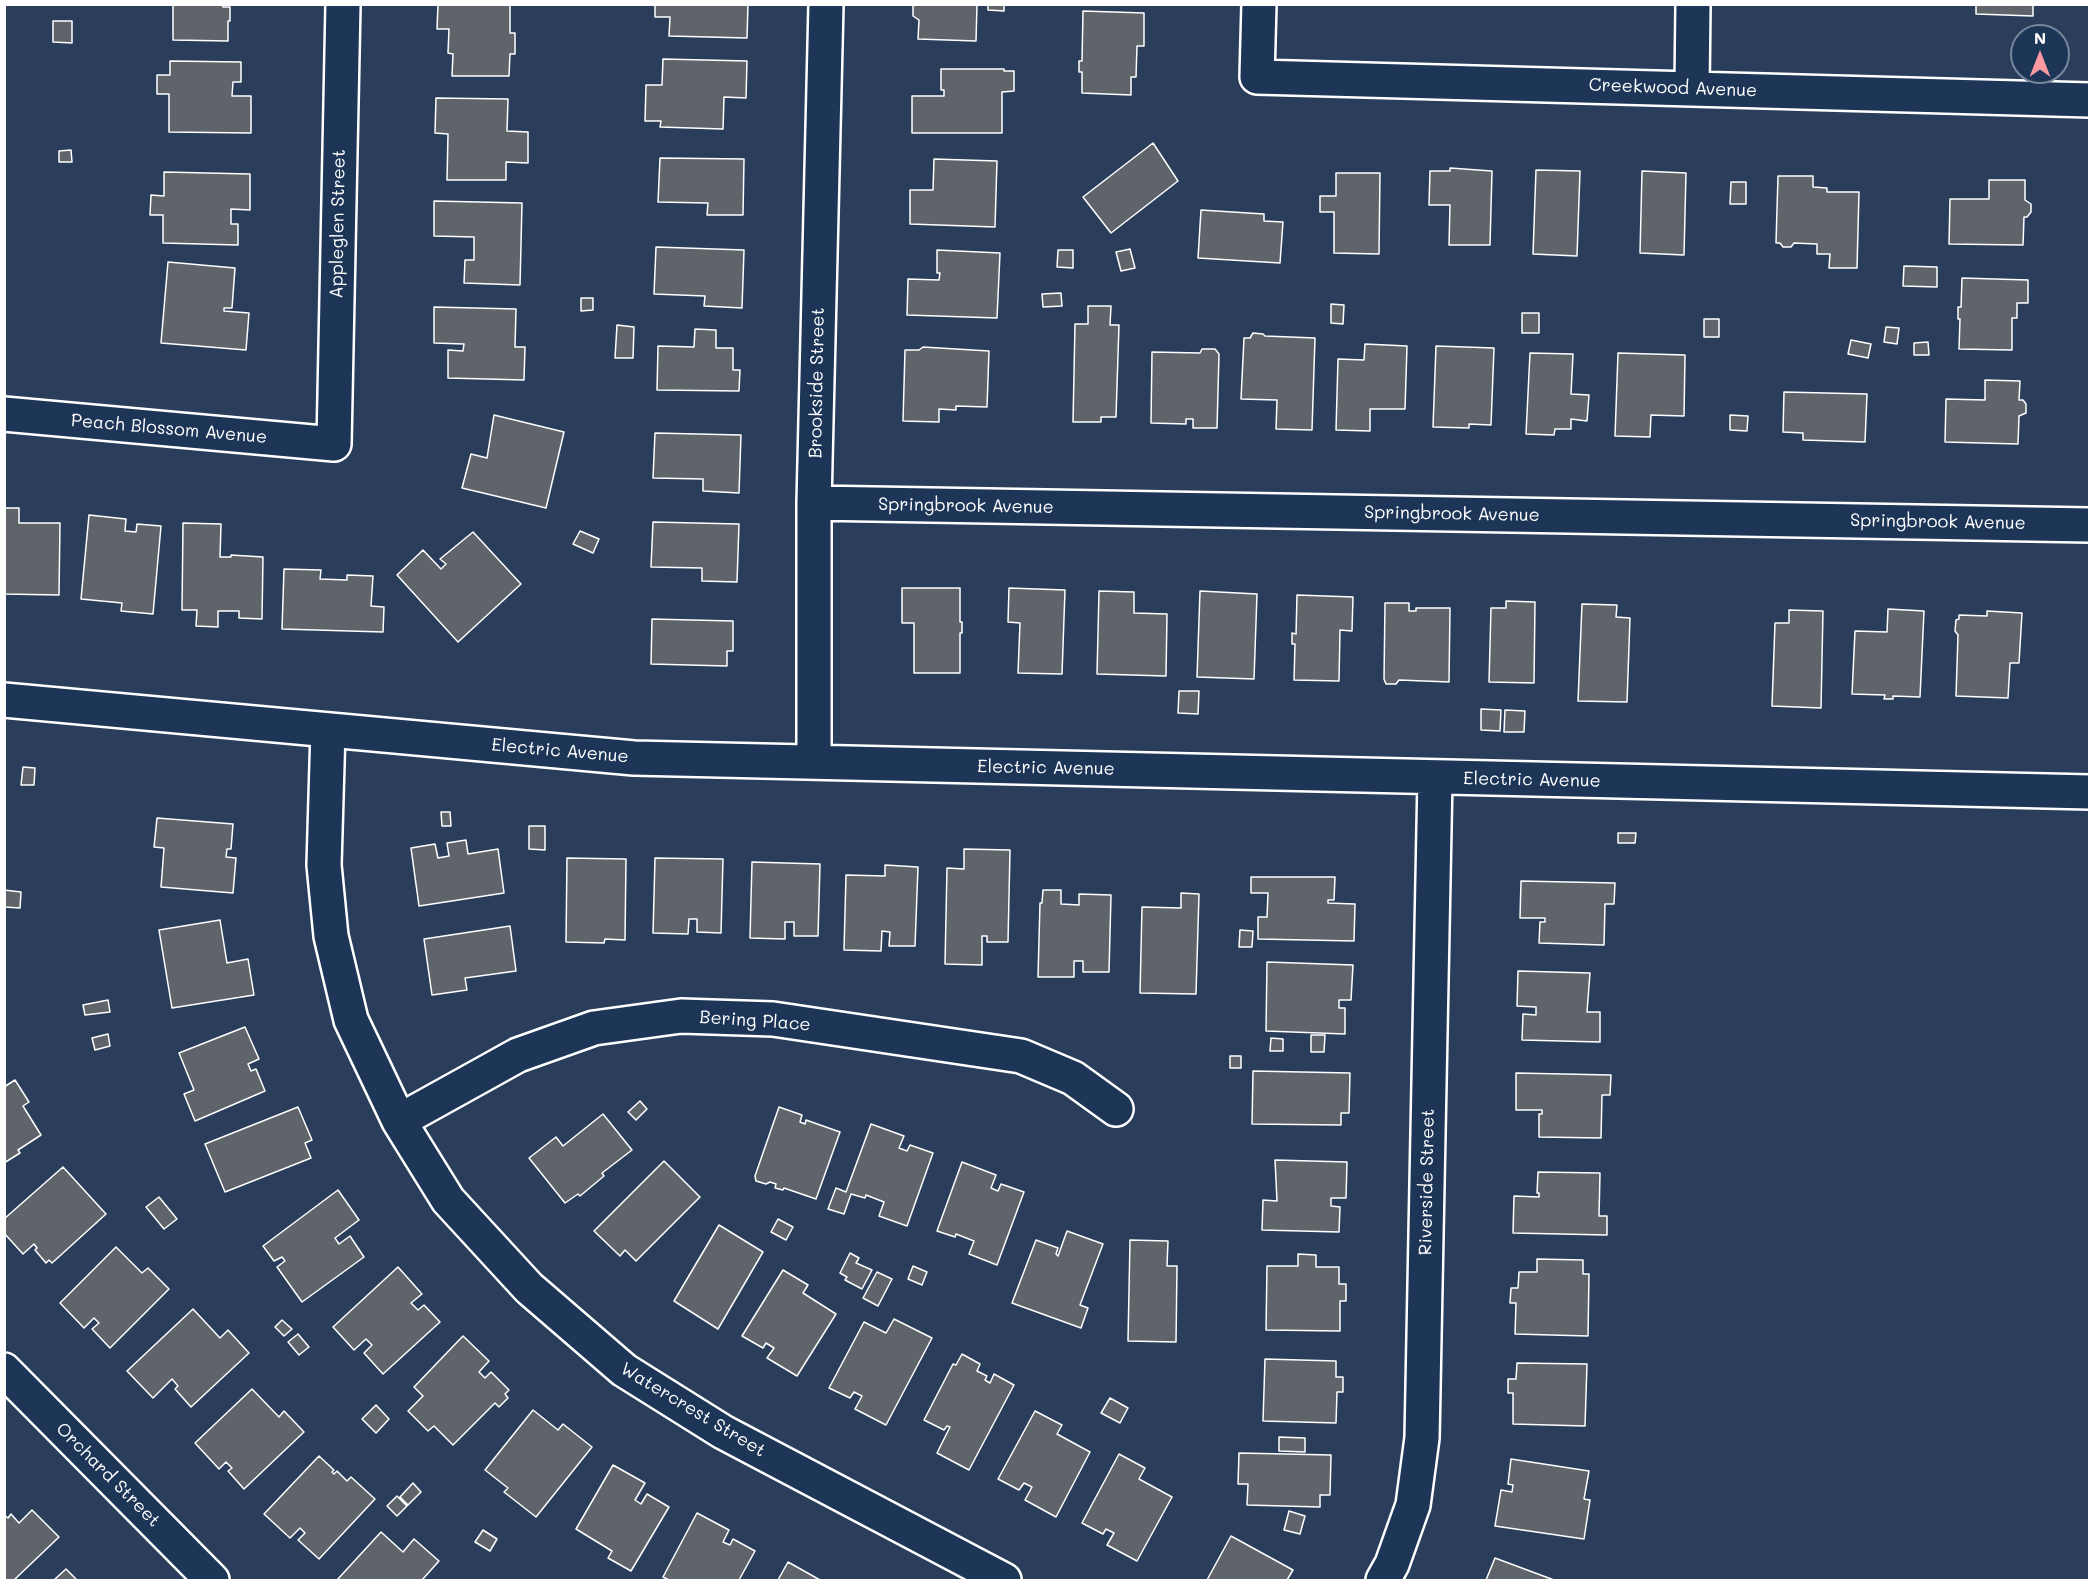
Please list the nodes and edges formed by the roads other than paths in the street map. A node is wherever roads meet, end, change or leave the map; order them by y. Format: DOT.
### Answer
graph roads {
  1 [pos="343,4"];
  2 [pos="826,4"];
  3 [pos="1259,4"];
  4 [pos="1693,4"];
  5 [pos="1692,89"];
  6 [pos="2090,100"];
  7 [pos="4,414"];
  8 [pos="334,444"];
  9 [pos="814,503"];
  10 [pos="2090,525"];
  11 [pos="4,700"];
  12 [pos="328,730"];
  13 [pos="814,762"];
  14 [pos="1435,777"];
  15 [pos="2090,792"];
  16 [pos="1116,1109"];
  17 [pos="399,1120"];
  18 [pos="4,1370"];
  19 [pos="212,1581"];
  20 [pos="1004,1581"];
  21 [pos="1383,1581"];
  1 -- 8 [label="street, Appleglen Street"];
  2 -- 9 [label="street, Brookside Street"];
  3 -- 5 [label="street, Creekwood Avenue"];
  4 -- 5 [label="street"];
  5 -- 6 [label="street, Creekwood Avenue"];
  7 -- 8 [label="street, Peach Blossom Avenue"];
  9 -- 10 [label="street, Springbrook Avenue"];
  9 -- 13 [label="street, Brookside Street"];
  11 -- 12 [label="street, Electric Avenue"];
  12 -- 13 [label="street, Electric Avenue"];
  12 -- 17 [label="street, Watercrest Street"];
  13 -- 14 [label="street, Electric Avenue"];
  14 -- 15 [label="street, Electric Avenue"];
  14 -- 21 [label="street, Riverside Street"];
  16 -- 17 [label="street, Bering Place"];
  17 -- 20 [label="street, Watercrest Street"];
  18 -- 19 [label="street, Orchard Street"];
}
